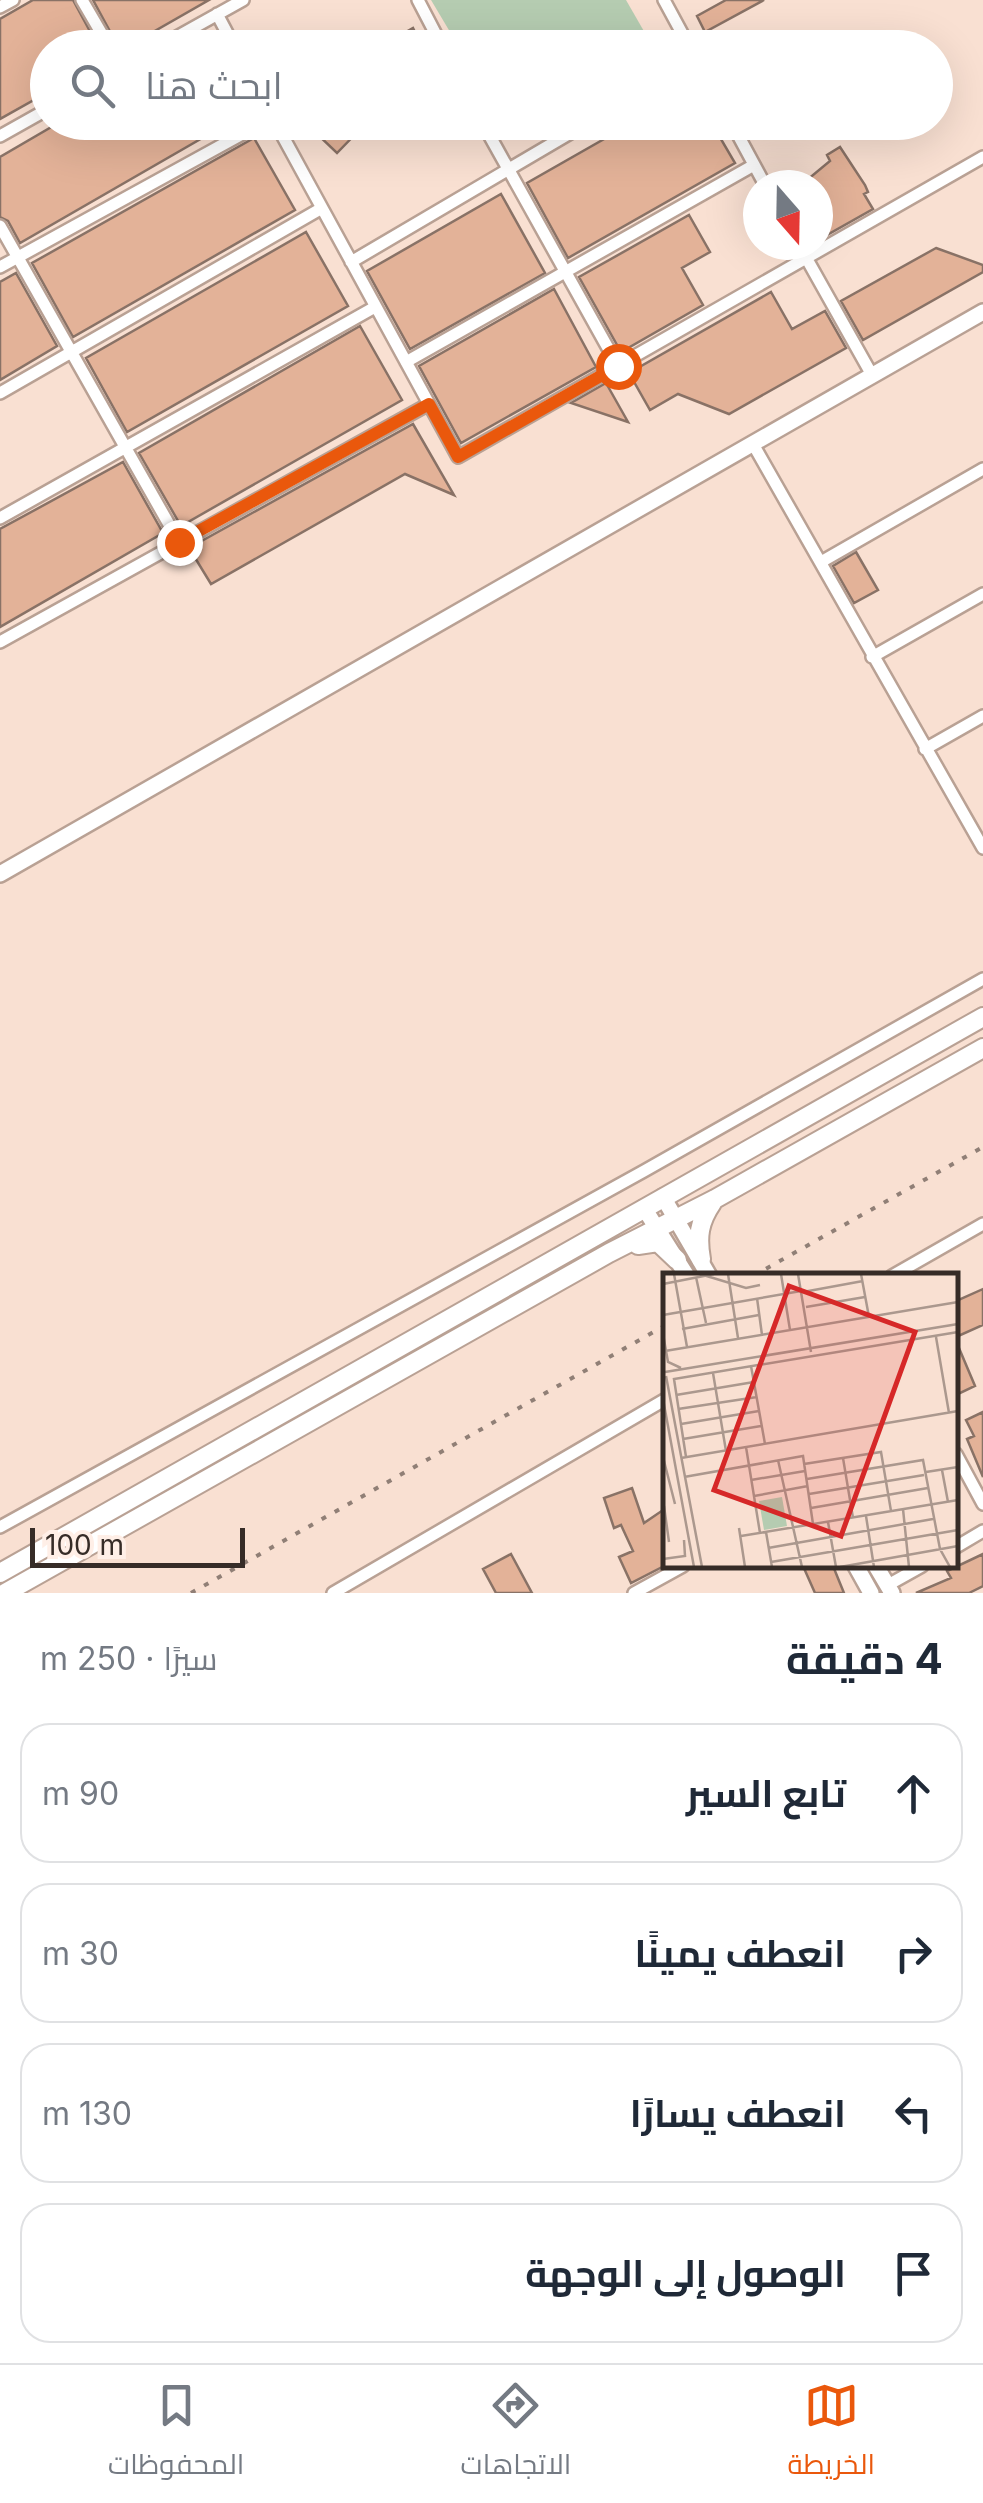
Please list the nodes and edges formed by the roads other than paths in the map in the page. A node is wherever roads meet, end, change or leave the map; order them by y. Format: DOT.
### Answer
graph roads {
  1 [pos="12,0"];
  2 [pos="82,0"];
  3 [pos="243,0"];
  4 [pos="418,0"];
  5 [pos="664,0"];
  6 [pos="0,7"];
  7 [pos="217,14"];
  8 [pos="100,30"];
  9 [pos="189,30"];
  10 [pos="225,30"];
  11 [pos="434,30"];
  12 [pos="680,30"];
  13 [pos="30,119"];
  14 [pos="0,136"];
  15 [pos="231,140"];
  16 [pos="285,140"];
  17 [pos="491,140"];
  18 [pos="558,140"];
  19 [pos="741,140"];
  20 [pos="983,158"];
  21 [pos="754,164"];
  22 [pos="507,170"];
  23 [pos="757,170"];
  24 [pos="322,208"];
  25 [pos="0,226"];
  26 [pos="833,244"];
  27 [pos="18,257"];
  28 [pos="804,260"];
  29 [pos="807,260"];
  30 [pos="350,262"];
  31 [pos="0,268"];
  32 [pos="564,272"];
  33 [pos="375,306"];
  34 [pos="983,312"];
  35 [pos="71,353"];
  36 [pos="406,362"];
  37 [pos="618,366"];
  38 [pos="872,375"];
  39 [pos="0,393"];
  40 [pos="429,404"];
  41 [pos="753,444"];
  42 [pos="126,448"];
  43 [pos="983,469"];
  44 [pos="0,518"];
  45 [pos="179,542"];
  46 [pos="821,562"];
  47 [pos="983,594"];
  48 [pos="0,642"];
  49 [pos="872,657"];
  50 [pos="983,716"];
  51 [pos="925,749"];
  52 [pos="982,845"];
  53 [pos="0,874"];
  54 [pos="983,978"];
  55 [pos="983,1017"];
  56 [pos="983,1048"];
  57 [pos="663,1197"];
  58 [pos="716,1199"];
  59 [pos="644,1208"];
  60 [pos="677,1219"];
  61 [pos="983,1224"];
  62 [pos="658,1229"];
  63 [pos="609,1253"];
  64 [pos="705,1267"];
  65 [pos="682,1268"];
  66 [pos="897,1273"];
  67 [pos="663,1401"];
  68 [pos="958,1458"];
  69 [pos="983,1504"];
  70 [pos="0,1528"];
  71 [pos="983,1531"];
  72 [pos="958,1545"];
  73 [pos="679,1568"];
  74 [pos="919,1568"];
  75 [pos="0,1573"];
  76 [pos="355,1580"];
  77 [pos="890,1589"];
  78 [pos="5,1593"];
  79 [pos="332,1593"];
  80 [pos="362,1593"];
  81 [pos="634,1593"];
  1 -- 6 [label="street"];
  2 -- 8 [label="street"];
  3 -- 7 [label="street"];
  4 -- 11 [label="street"];
  5 -- 12 [label="street"];
  7 -- 9 [label="street"];
  7 -- 10 [label="street"];
  13 -- 14 [label="street"];
  15 -- 27 [label="street"];
  16 -- 24 [label="street"];
  17 -- 22 [label="street"];
  18 -- 22 [label="street"];
  19 -- 21 [label="street"];
  20 -- 26 [label="street"];
  21 -- 23 [label="street"];
  21 -- 32 [label="street"];
  22 -- 30 [label="street"];
  22 -- 32 [label="street"];
  24 -- 30 [label="street"];
  24 -- 35 [label="street"];
  25 -- 27 [label="street"];
  27 -- 31 [label="street"];
  27 -- 35 [label="street"];
  28 -- 37 [label="street"];
  29 -- 38 [label="street"];
  30 -- 33 [label="street"];
  32 -- 36 [label="street"];
  32 -- 37 [label="street"];
  33 -- 36 [label="street"];
  33 -- 42 [label="street"];
  34 -- 38 [label="street"];
  35 -- 39 [label="street"];
  35 -- 42 [label="street"];
  36 -- 40 [label="street"];
  37 -- 40 [label="street"];
  38 -- 41 [label="street"];
  40 -- 45 [label="street"];
  41 -- 46 [label="street"];
  41 -- 53 [label="street"];
  42 -- 44 [label="street"];
  42 -- 45 [label="street"];
  43 -- 46 [label="street"];
  45 -- 48 [label="street"];
  46 -- 49 [label="street"];
  47 -- 49 [label="street"];
  49 -- 51 [label="street"];
  50 -- 51 [label="street"];
  51 -- 52 [label="street"];
  54 -- 70 [label="street"];
  55 -- 57 [label="main road"];
  56 -- 58 [label="main road"];
  57 -- 59 [label="main road"];
  57 -- 60 [label="street"];
  58 -- 60 [label="main road"];
  58 -- 64 [label="main road"];
  59 -- 62 [label="street"];
  59 -- 75 [label="main road"];
  60 -- 62 [label="main road"];
  60 -- 64 [label="street"];
  61 -- 66 [label="street"];
  62 -- 63 [label="main road"];
  62 -- 65 [label="street"];
  63 -- 65 [label="main road"];
  63 -- 78 [label="main road"];
  67 -- 76 [label="street"];
  68 -- 69 [label="street"];
  71 -- 72 [label="street"];
  73 -- 81 [label="street"];
  74 -- 77 [label="street"];
  76 -- 79 [label="street"];
  76 -- 80 [label="street"];
}
